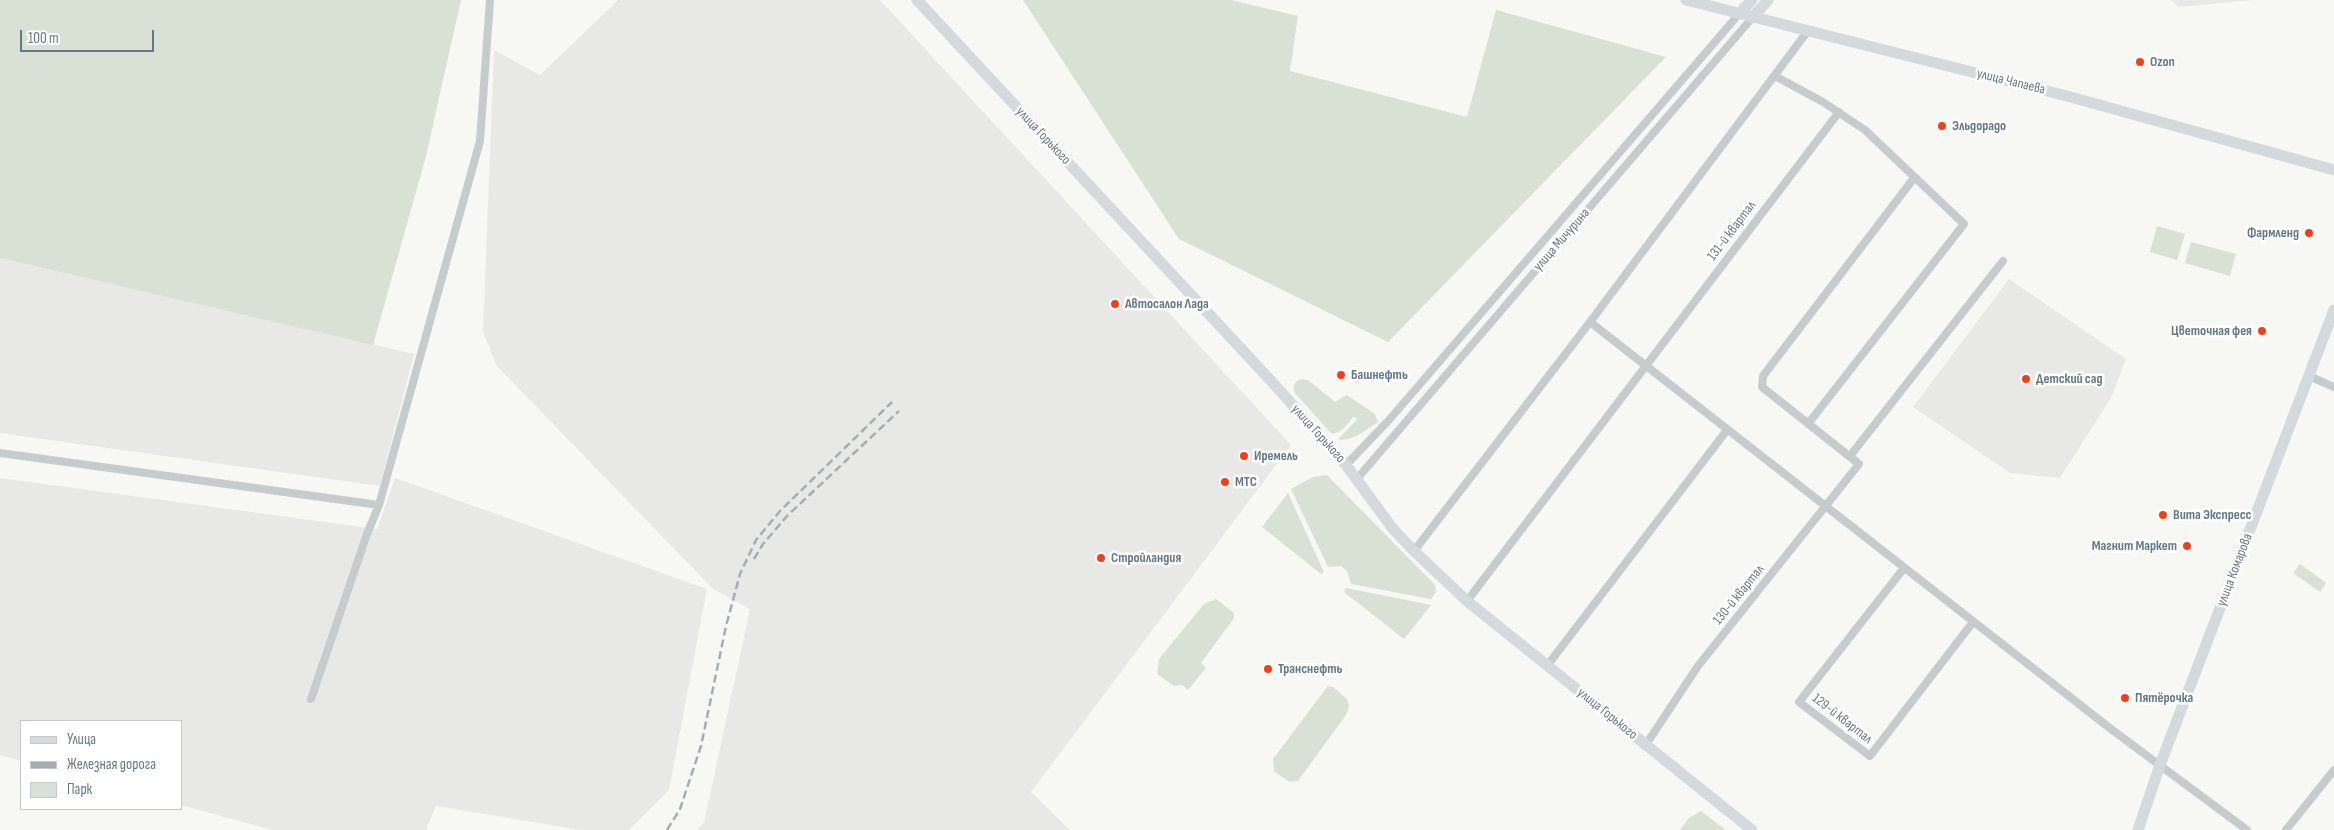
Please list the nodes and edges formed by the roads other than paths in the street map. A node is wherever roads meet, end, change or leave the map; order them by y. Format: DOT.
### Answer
graph roads {
  1 [pos="490,0"];
  2 [pos="917,0"];
  3 [pos="1686,0"];
  4 [pos="1752,0"];
  5 [pos="1768,0"];
  6 [pos="1739,14"];
  7 [pos="1752,18"];
  8 [pos="1807,32"];
  9 [pos="1775,76"];
  10 [pos="1839,112"];
  11 [pos="2334,170"];
  12 [pos="1914,178"];
  13 [pos="2003,261"];
  14 [pos="2333,317"];
  15 [pos="1590,322"];
  16 [pos="1645,366"];
  17 [pos="2310,376"];
  18 [pos="2334,387"];
  19 [pos="1808,424"];
  20 [pos="1727,430"];
  21 [pos="0,453"];
  22 [pos="1850,456"];
  23 [pos="1346,465"];
  24 [pos="1356,480"];
  25 [pos="379,505"];
  26 [pos="1827,505"];
  27 [pos="1414,551"];
  28 [pos="1904,568"];
  29 [pos="1467,601"];
  30 [pos="1973,622"];
  31 [pos="1547,666"];
  32 [pos="311,700"];
  33 [pos="1645,746"];
  34 [pos="2160,766"];
  35 [pos="2334,770"];
  36 [pos="1752,830"];
  37 [pos="2138,830"];
  38 [pos="2248,830"];
  39 [pos="2286,830"];
  1 -- 25 [label="street"];
  2 -- 23 [label="main road, улица Горького"];
  3 -- 6 [label="main road, улица Чапаева"];
  4 -- 6 [label="main road, улица Мичурина"];
  5 -- 7 [label="main road, улица Мичурина"];
  6 -- 7 [label="main road, улица Чапаева"];
  6 -- 23 [label="street, улица Мичурина"];
  7 -- 8 [label="main road, улица Чапаева"];
  7 -- 24 [label="street, улица Мичурина"];
  8 -- 9 [label="street"];
  8 -- 11 [label="main road, улица Чапаева"];
  9 -- 10 [label="street"];
  9 -- 15 [label="street"];
  10 -- 12 [label="street"];
  10 -- 16 [label="street, 131-й квартал"];
  12 -- 19 [label="street"];
  12 -- 19 [label="street"];
  13 -- 22 [label="street"];
  14 -- 17 [label="main road, улица Комарова"];
  15 -- 16 [label="street"];
  15 -- 27 [label="street"];
  16 -- 20 [label="street"];
  16 -- 29 [label="street"];
  17 -- 18 [label="street"];
  17 -- 34 [label="main road, улица Комарова"];
  19 -- 22 [label="street"];
  20 -- 26 [label="street"];
  20 -- 31 [label="street"];
  21 -- 25 [label="street"];
  22 -- 26 [label="street, 130-й квартал"];
  23 -- 24 [label="main road, улица Горького"];
  24 -- 27 [label="main road, улица Горького"];
  25 -- 32 [label="street"];
  26 -- 28 [label="street"];
  26 -- 33 [label="street, 130-й квартал"];
  27 -- 29 [label="main road, улица Горького"];
  28 -- 30 [label="street"];
  28 -- 30 [label="street, 129-й квартал"];
  29 -- 31 [label="main road, улица Горького"];
  30 -- 34 [label="street"];
  31 -- 33 [label="main road, улица Горького"];
  33 -- 36 [label="main road, улица Горького"];
  34 -- 37 [label="main road, улица Комарова"];
  34 -- 38 [label="street"];
  35 -- 39 [label="street"];
}
